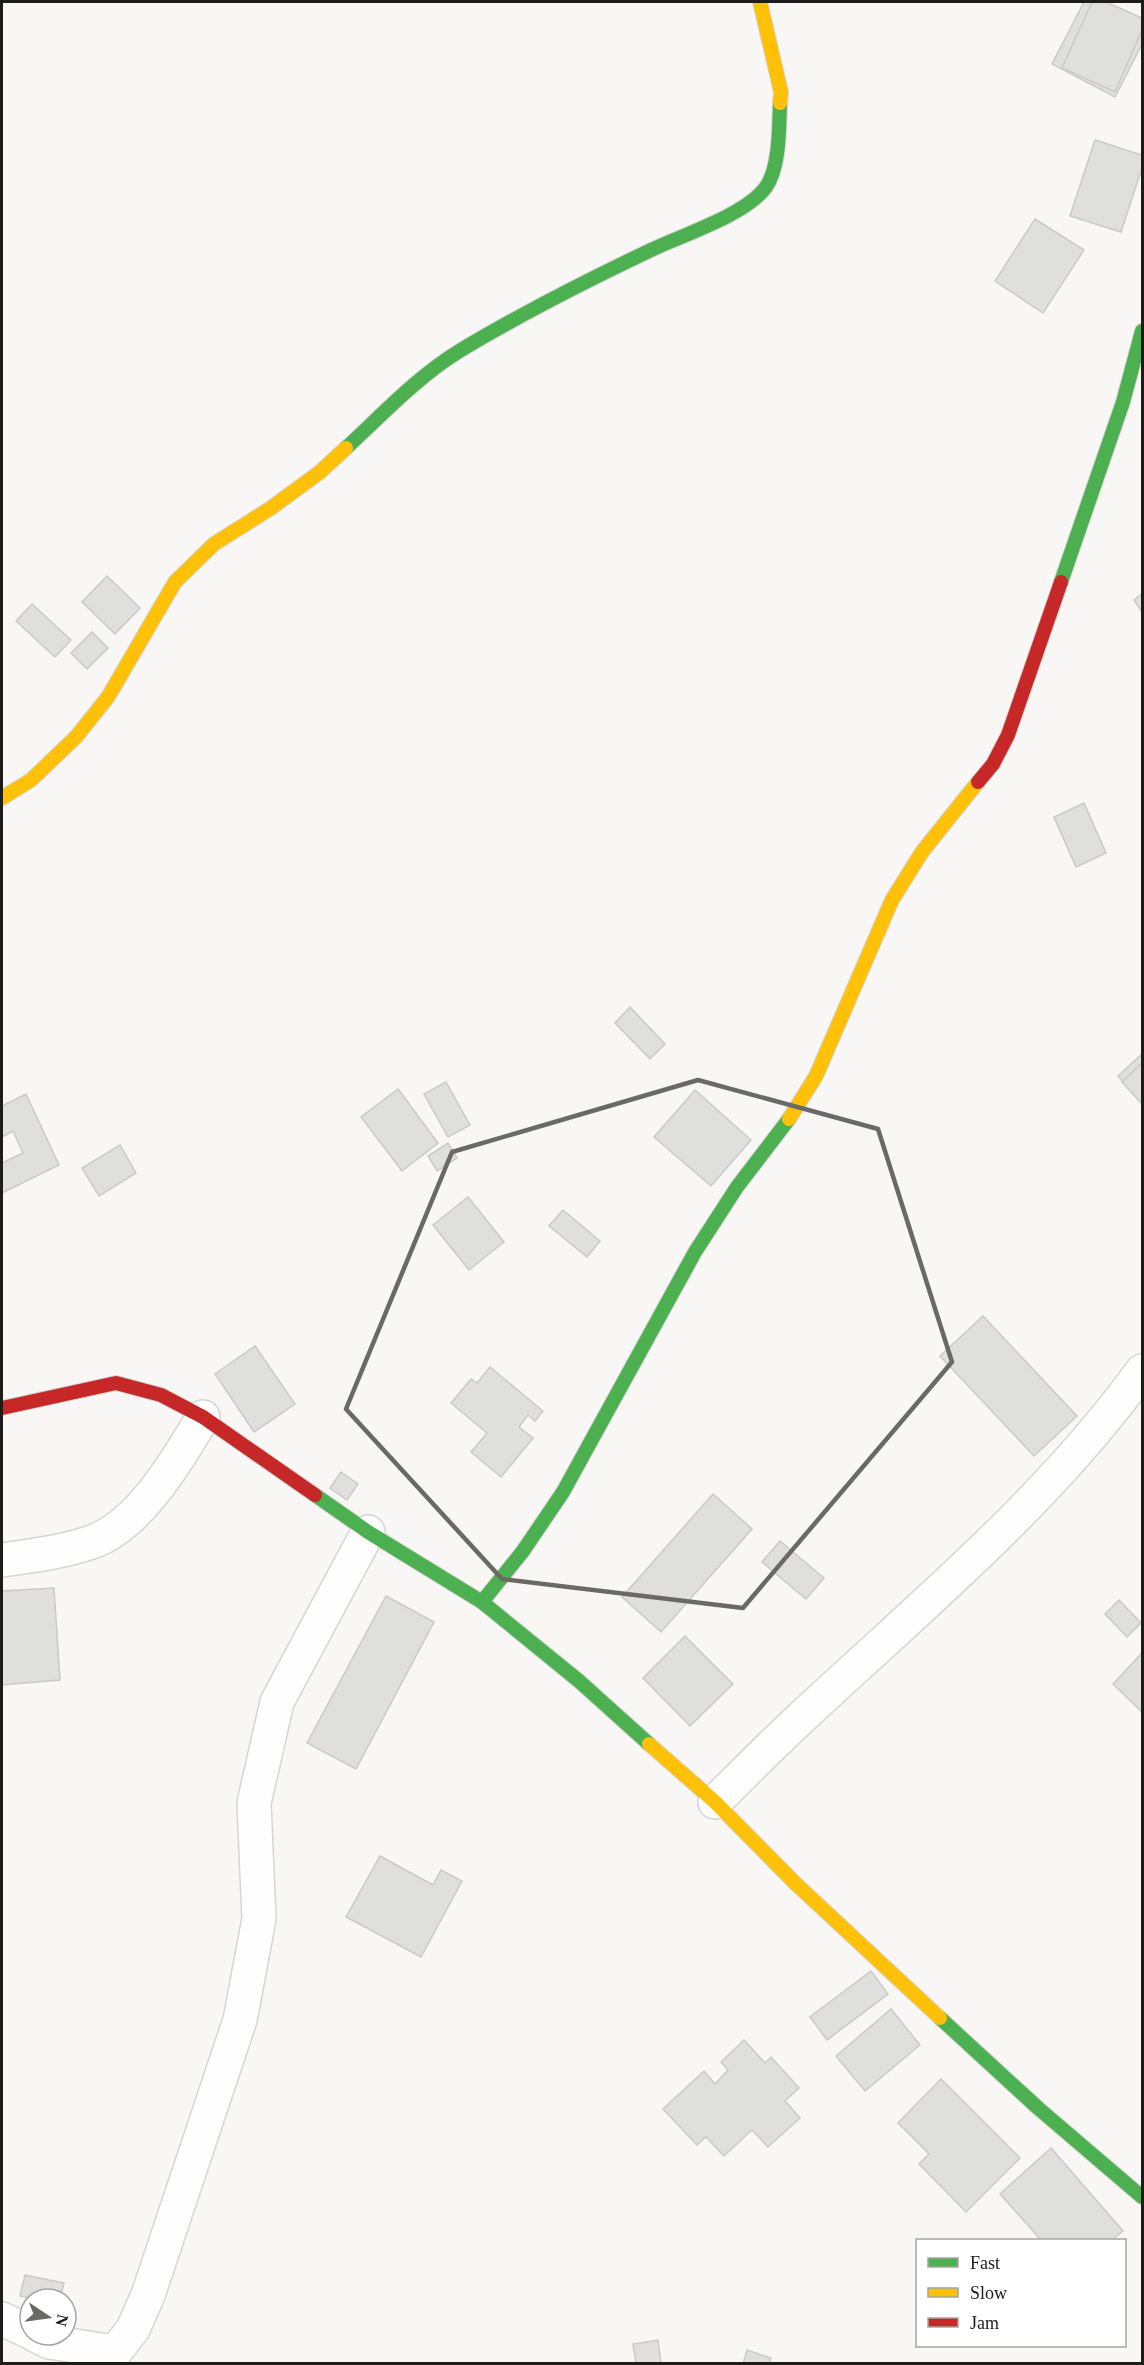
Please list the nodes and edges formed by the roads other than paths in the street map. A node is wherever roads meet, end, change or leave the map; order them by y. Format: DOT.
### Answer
graph roads {
  1 [pos="760,2"];
  2 [pos="1143,331"];
  3 [pos="2,798"];
  4 [pos="1143,1371"];
  5 [pos="2,1408"];
  6 [pos="203,1417"];
  7 [pos="368,1532"];
  8 [pos="2,1560"];
  9 [pos="482,1602"];
  10 [pos="715,1802"];
  11 [pos="1143,2197"];
  12 [pos="2,2319"];
  13 [pos="18,2326"];
  14 [pos="78,2346"];
  1 -- 3 [label="street"];
  2 -- 9 [label="street"];
  4 -- 10 [label="street"];
  5 -- 6 [label="street"];
  6 -- 7 [label="street"];
  6 -- 8 [label="street"];
  7 -- 9 [label="street"];
  7 -- 14 [label="street"];
  9 -- 10 [label="street"];
  10 -- 11 [label="street"];
  12 -- 13 [label="street"];
}
